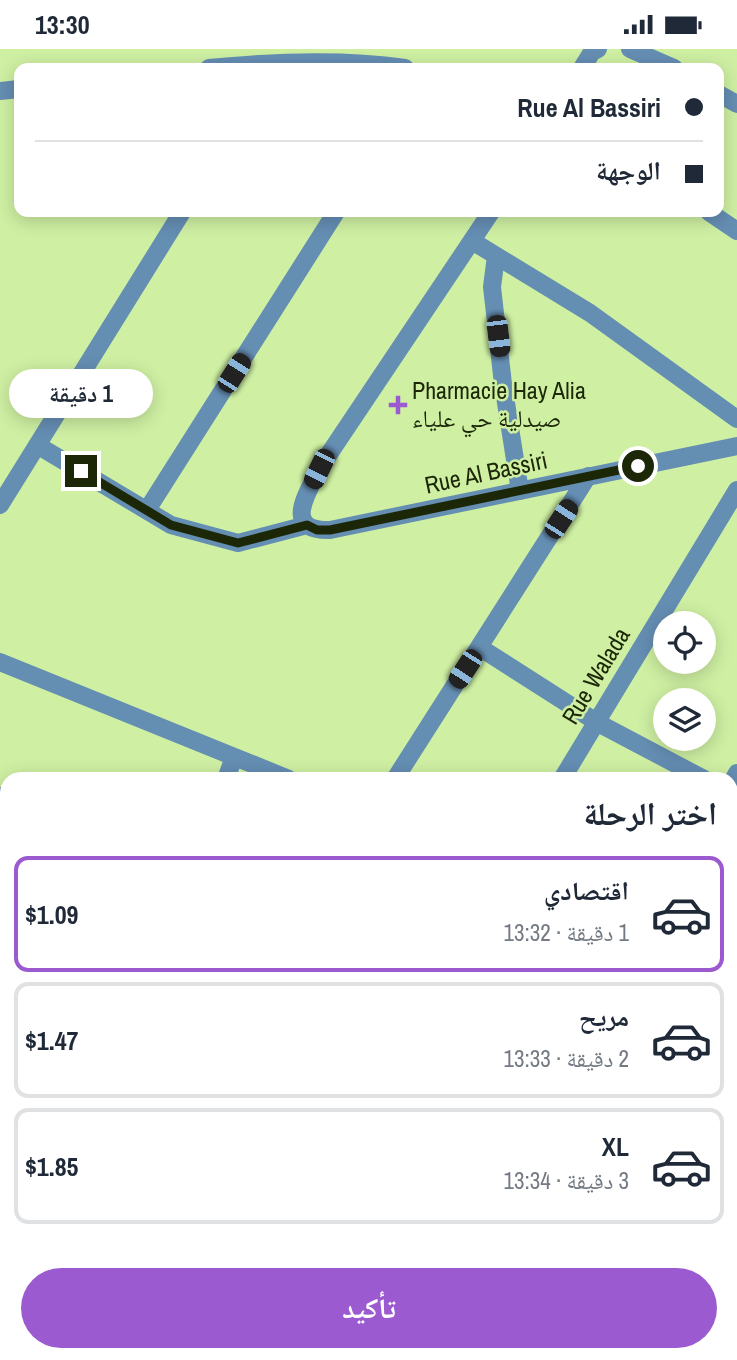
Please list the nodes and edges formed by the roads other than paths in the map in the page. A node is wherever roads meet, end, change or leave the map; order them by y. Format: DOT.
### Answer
graph roads {
  1 [pos="598,49"];
  2 [pos="630,49"];
  3 [pos="585,63"];
  4 [pos="662,63"];
  5 [pos="180,217"];
  6 [pos="333,217"];
  7 [pos="488,217"];
  8 [pos="716,217"];
  9 [pos="737,231"];
  10 [pos="472,241"];
  11 [pos="496,256"];
  12 [pos="737,419"];
  13 [pos="37,445"];
  14 [pos="737,446"];
  15 [pos="588,476"];
  16 [pos="737,490"];
  17 [pos="520,491"];
  18 [pos="0,505"];
  19 [pos="146,510"];
  20 [pos="307,525"];
  21 [pos="479,647"];
  22 [pos="0,662"];
  23 [pos="598,723"];
  24 [pos="234,757"];
  25 [pos="229,772"];
  26 [pos="272,772"];
  27 [pos="399,772"];
  28 [pos="566,772"];
  29 [pos="691,772"];
  1 -- 3 [label="street"];
  2 -- 4 [label="street"];
  5 -- 13 [label="street"];
  6 -- 19 [label="street"];
  7 -- 10 [label="street"];
  8 -- 9 [label="street"];
  10 -- 11 [label="street"];
  10 -- 20 [label="street"];
  11 -- 12 [label="street"];
  11 -- 17 [label="street"];
  13 -- 18 [label="street"];
  13 -- 19 [label="street, Rue Al Bassiri"];
  14 -- 15 [label="street, Rue Al Bassiri"];
  15 -- 17 [label="street, Rue Al Bassiri"];
  15 -- 21 [label="street"];
  16 -- 23 [label="street, Rue Walada"];
  17 -- 20 [label="street, Rue Al Bassiri"];
  19 -- 20 [label="street, Rue Al Bassiri"];
  21 -- 23 [label="street"];
  21 -- 27 [label="street"];
  22 -- 24 [label="street"];
  23 -- 28 [label="street, Rue Walada"];
  23 -- 29 [label="street"];
  24 -- 25 [label="street"];
  24 -- 26 [label="street"];
}
